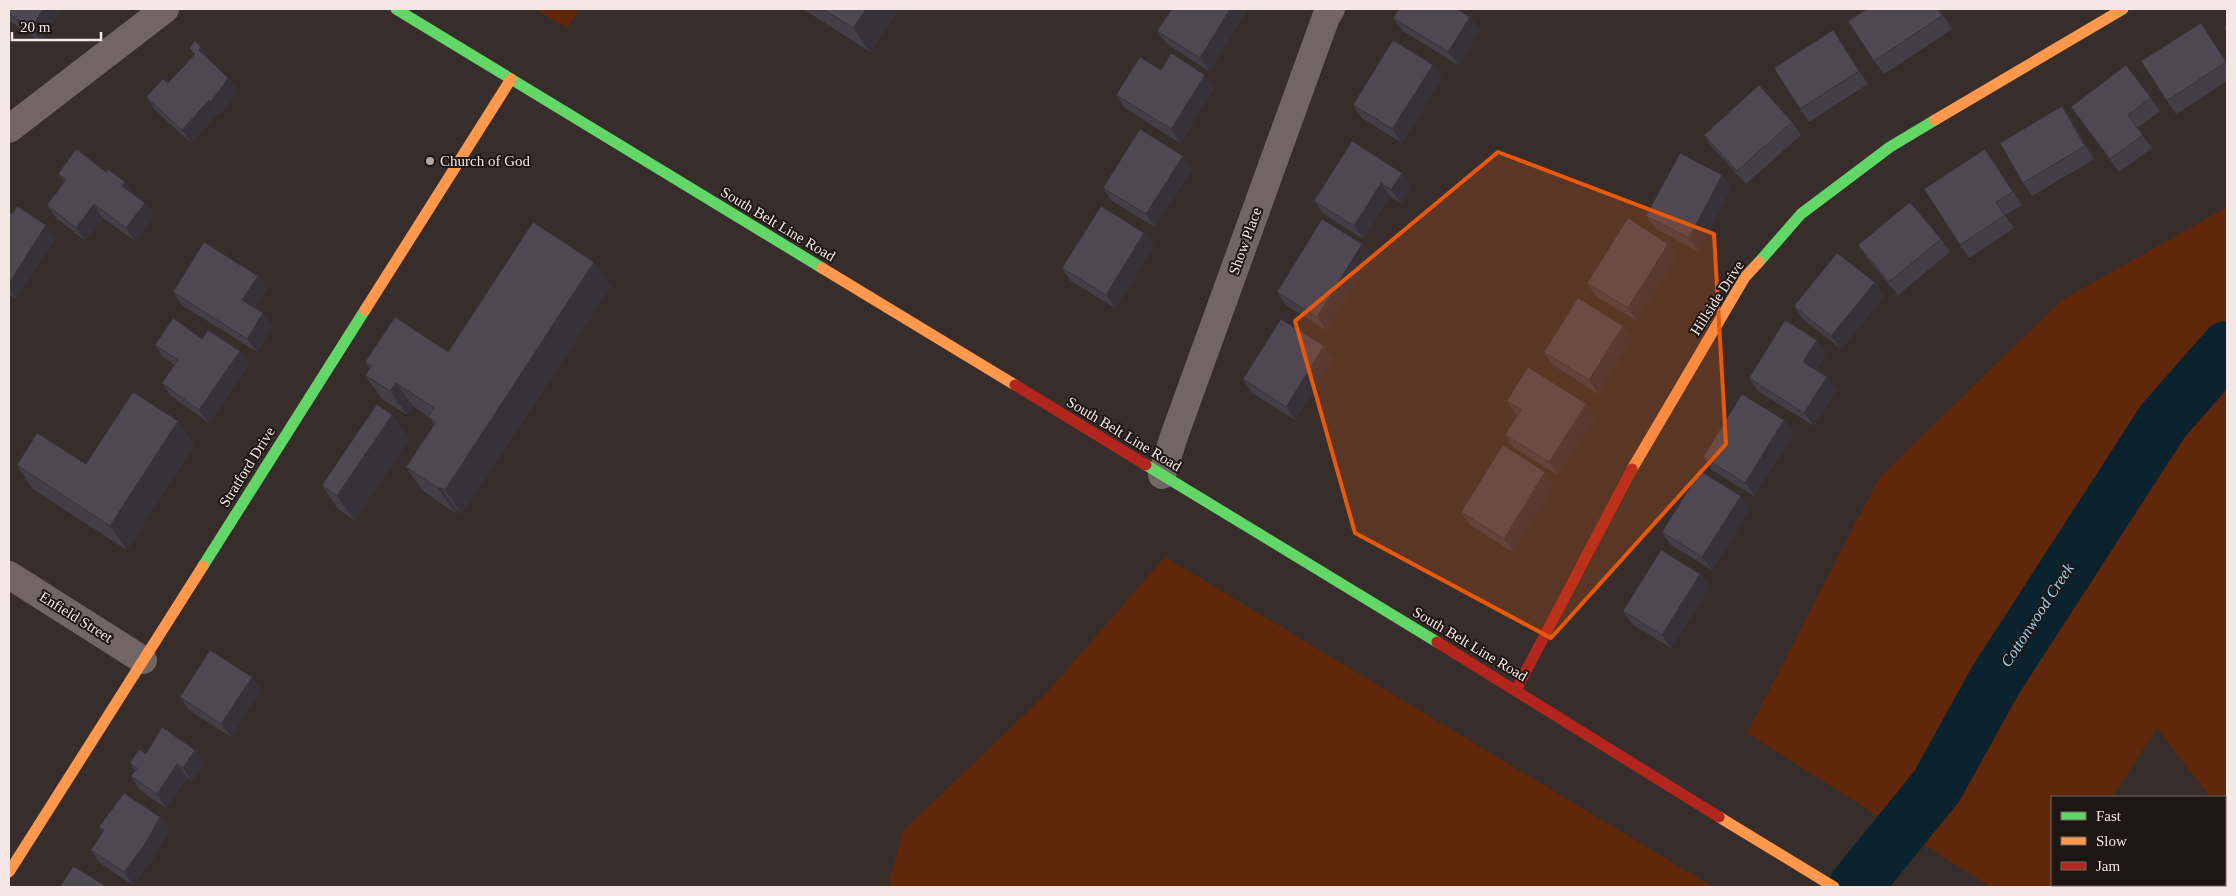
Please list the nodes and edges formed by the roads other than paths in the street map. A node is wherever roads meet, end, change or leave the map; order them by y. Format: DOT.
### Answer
graph roads {
  1 [pos="165,9"];
  2 [pos="396,9"];
  3 [pos="1331,9"];
  4 [pos="2123,9"];
  5 [pos="511,79"];
  6 [pos="9,129"];
  7 [pos="1162,476"];
  8 [pos="9,575"];
  9 [pos="143,660"];
  10 [pos="1516,690"];
  11 [pos="9,872"];
  12 [pos="1834,887"];
  1 -- 6 [label="street"];
  2 -- 5 [label="street, South Belt Line Road"];
  3 -- 7 [label="street, Show Place"];
  4 -- 10 [label="street, Hillside Drive"];
  5 -- 7 [label="street, South Belt Line Road"];
  5 -- 9 [label="street, Stratford Drive"];
  7 -- 10 [label="street, South Belt Line Road"];
  8 -- 9 [label="street, Enfield Street"];
  9 -- 11 [label="street, Stratford Drive"];
  10 -- 12 [label="street, South Belt Line Road"];
}
